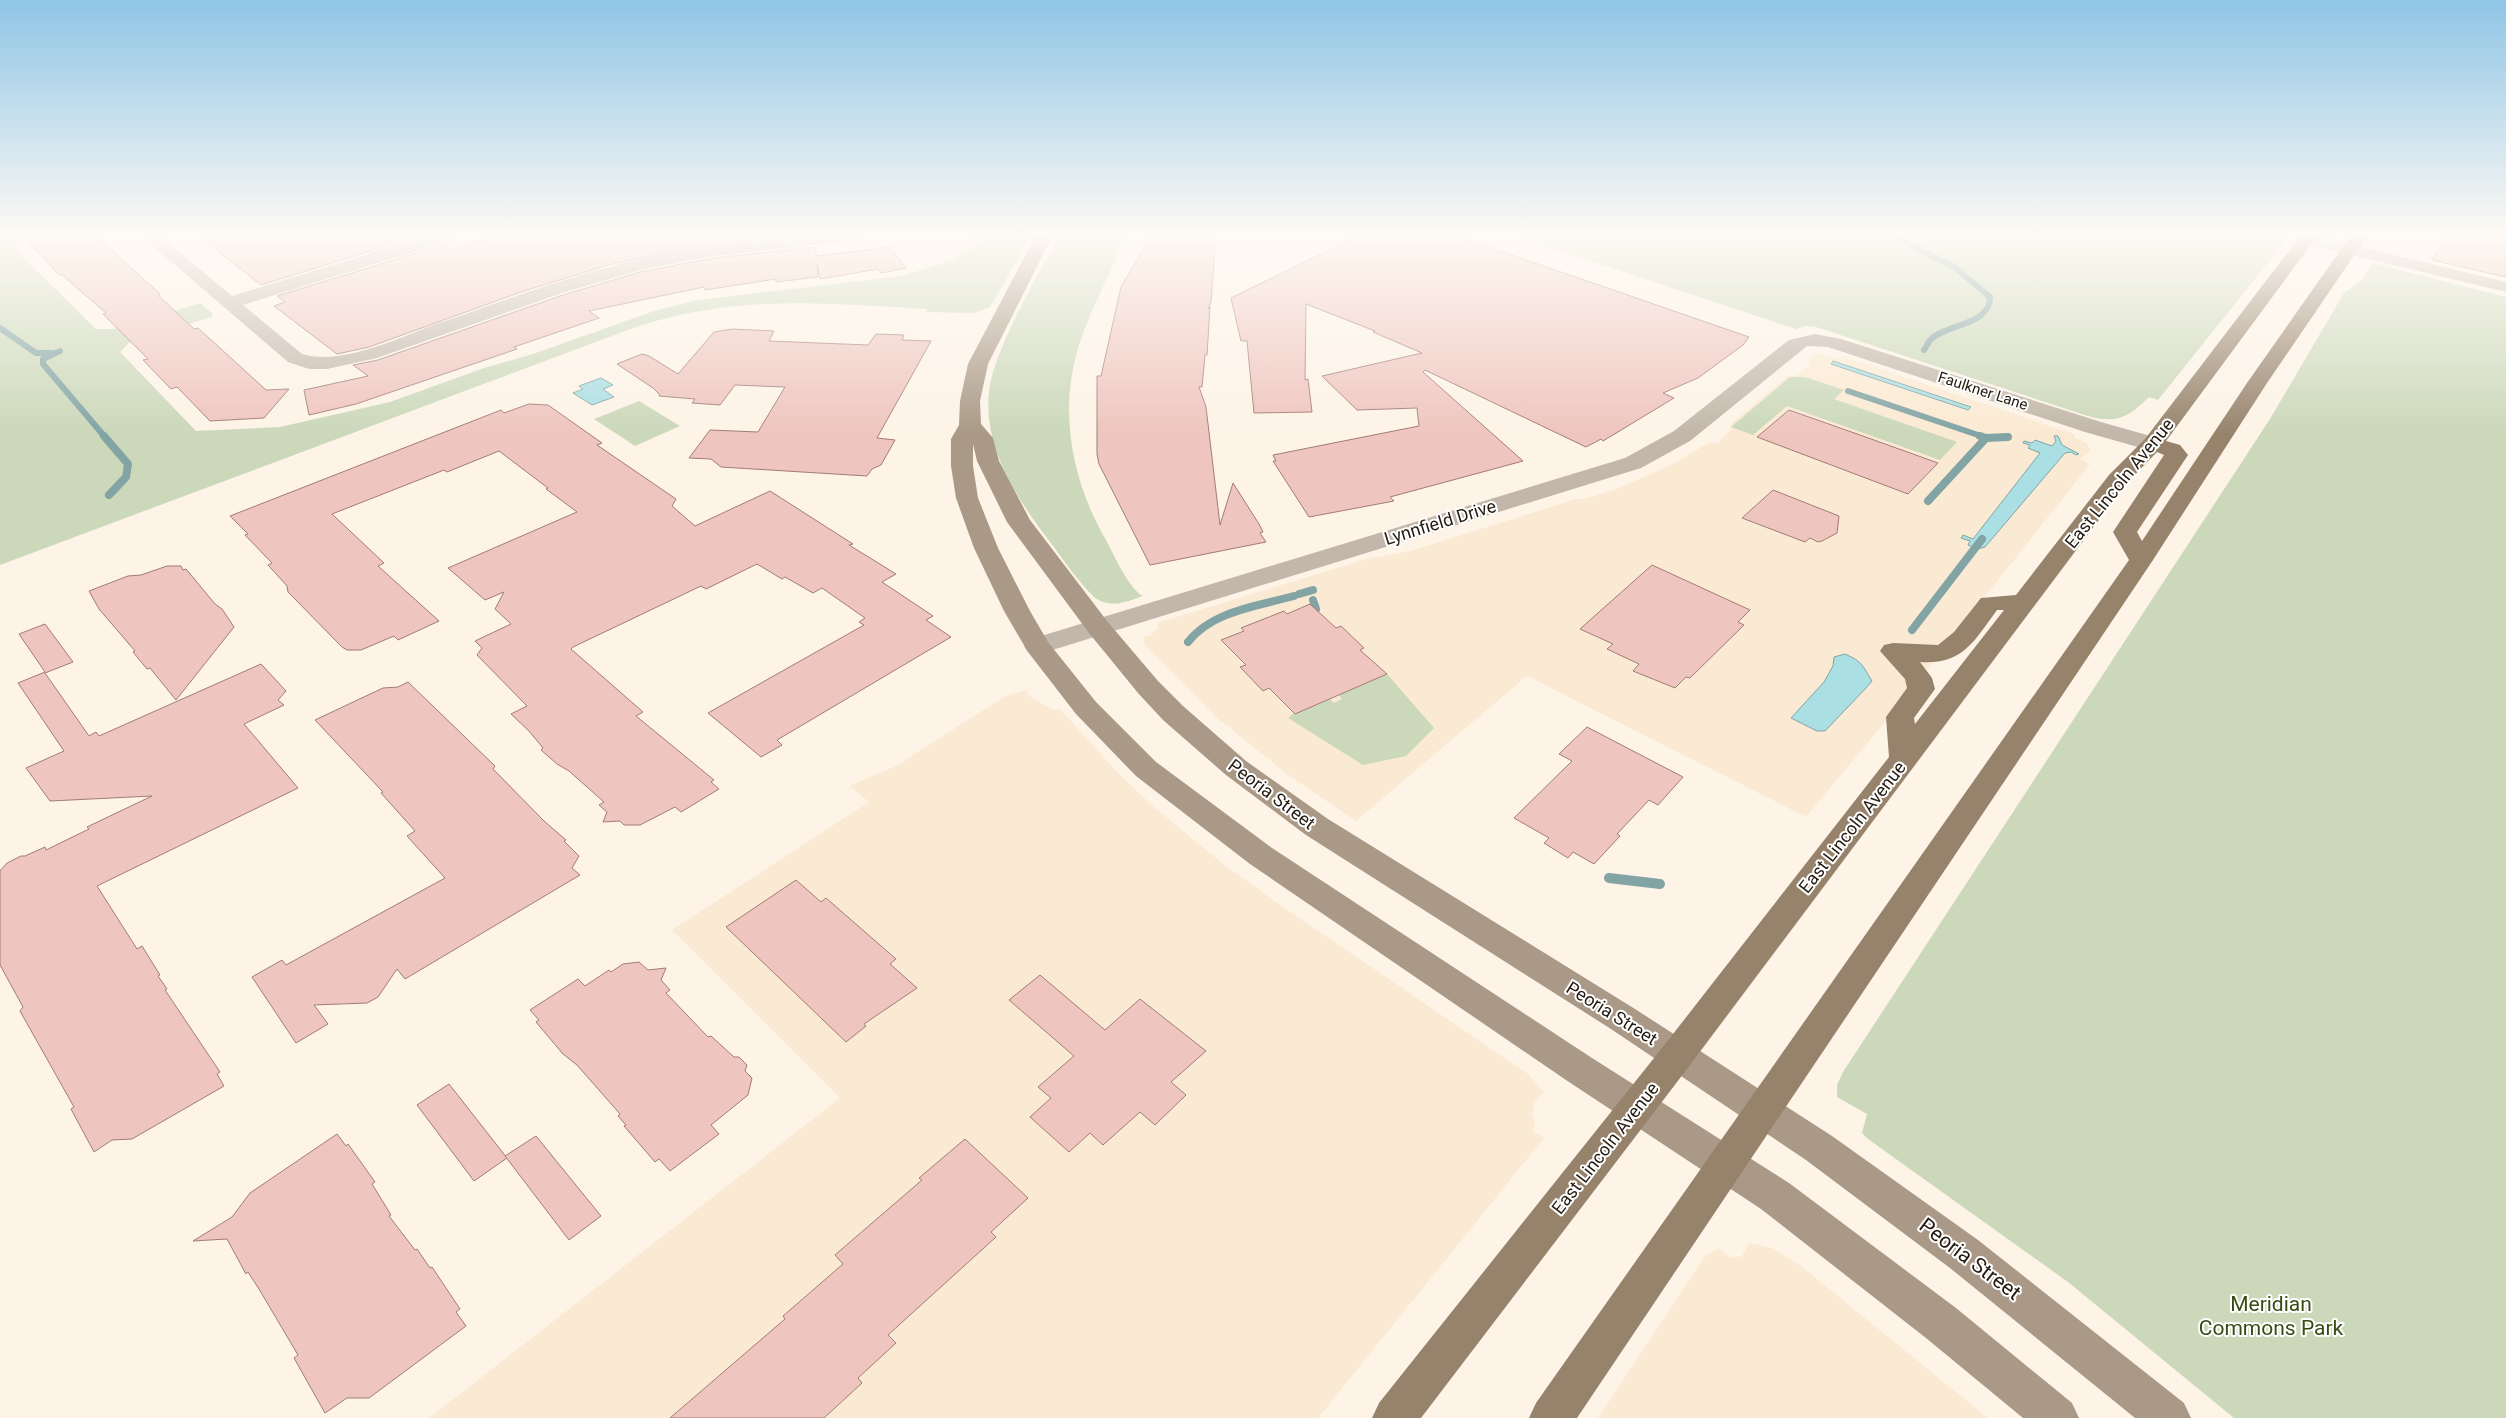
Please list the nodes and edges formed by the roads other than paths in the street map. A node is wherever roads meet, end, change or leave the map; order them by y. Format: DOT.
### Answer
graph roads {
  1 [pos="235,301"];
  2 [pos="522,301"];
  3 [pos="1009,301"];
  4 [pos="2260,301"];
  5 [pos="2314,301"];
  6 [pos="229,303"];
  7 [pos="1813,340"];
  8 [pos="970,425"];
  9 [pos="2153,444"];
  10 [pos="2141,560"];
  11 [pos="2026,602"];
  12 [pos="1098,627"];
  13 [pos="1038,646"];
  14 [pos="1904,760"];
  15 [pos="1678,1054"];
  16 [pos="1636,1107"];
  17 [pos="1764,1110"];
  18 [pos="1727,1164"];
  19 [pos="1394,1418"];
  20 [pos="1551,1418"];
  21 [pos="2057,1418"];
  22 [pos="2169,1418"];
  1 -- 6 [label="street"];
  2 -- 6 [label="street"];
  3 -- 8 [label="main road"];
  4 -- 9 [label="main road, East Lincoln Avenue"];
  5 -- 10 [label="main road"];
  7 -- 9 [label="street, Faulkner Lane"];
  7 -- 12 [label="street, Lynnfield Drive"];
  8 -- 12 [label="main road, Peoria Street"];
  8 -- 13 [label="main road"];
  9 -- 10 [label="main road"];
  9 -- 11 [label="main road, East Lincoln Avenue"];
  10 -- 17 [label="main road"];
  11 -- 14 [label="main road, East Lincoln Avenue"];
  11 -- 14 [label="main road"];
  12 -- 13 [label="street, Lynnfield Drive"];
  12 -- 15 [label="main road, Peoria Street"];
  13 -- 16 [label="main road"];
  14 -- 15 [label="main road, East Lincoln Avenue"];
  15 -- 16 [label="main road, East Lincoln Avenue"];
  15 -- 17 [label="main road, Peoria Street"];
  16 -- 18 [label="main road"];
  16 -- 19 [label="main road, East Lincoln Avenue"];
  17 -- 18 [label="main road"];
  17 -- 22 [label="main road, Peoria Street"];
  18 -- 20 [label="main road"];
  18 -- 21 [label="main road"];
}
